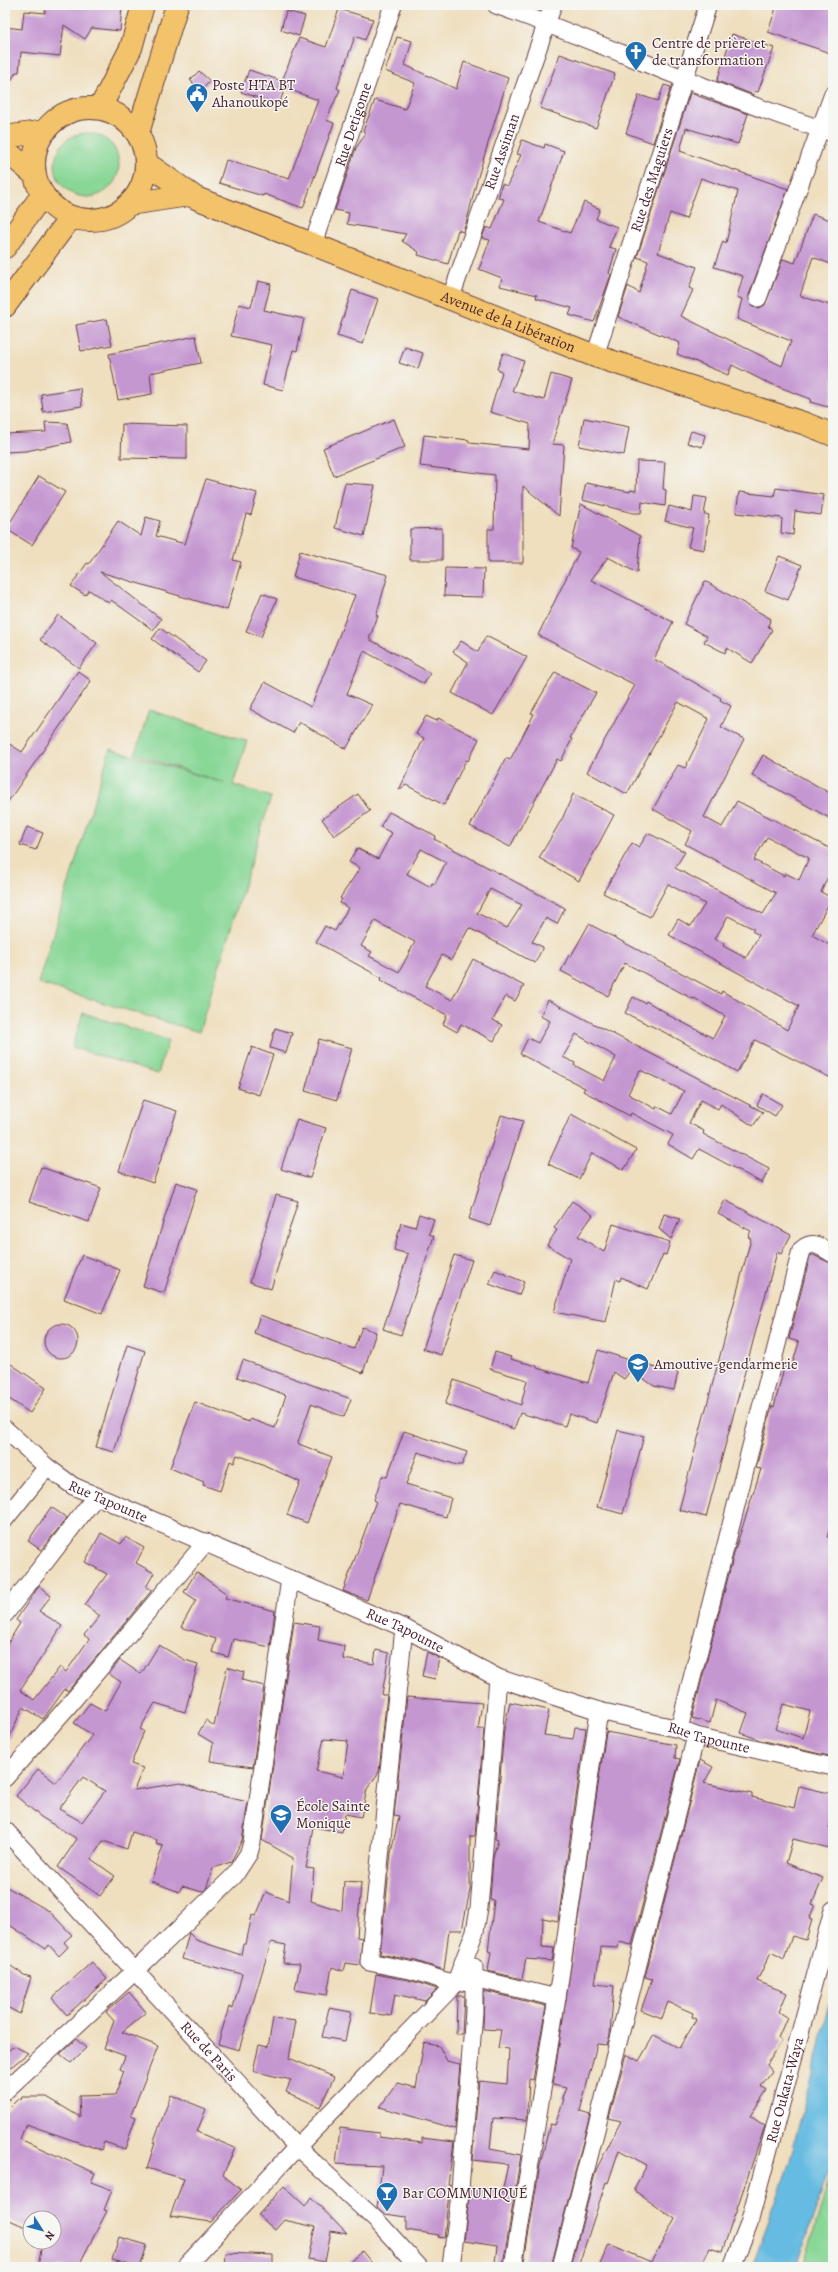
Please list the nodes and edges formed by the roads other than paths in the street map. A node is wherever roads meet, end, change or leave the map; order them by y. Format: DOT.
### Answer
graph roads {
  1 [pos="143,5"];
  2 [pos="177,5"];
  3 [pos="393,5"];
  4 [pos="496,5"];
  5 [pos="553,5"];
  6 [pos="708,5"];
  7 [pos="547,23"];
  8 [pos="684,79"];
  9 [pos="833,94"];
  10 [pos="100,108"];
  11 [pos="45,131"];
  12 [pos="826,131"];
  13 [pos="138,133"];
  14 [pos="5,137"];
  15 [pos="5,150"];
  16 [pos="146,163"];
  17 [pos="39,184"];
  18 [pos="189,195"];
  19 [pos="129,204"];
  20 [pos="71,217"];
  21 [pos="313,244"];
  22 [pos="5,246"];
  23 [pos="451,297"];
  24 [pos="758,298"];
  25 [pos="5,306"];
  26 [pos="595,356"];
  27 [pos="833,435"];
  28 [pos="833,1254"];
  29 [pos="5,1429"];
  30 [pos="47,1468"];
  31 [pos="96,1496"];
  32 [pos="5,1519"];
  33 [pos="206,1542"];
  34 [pos="290,1579"];
  35 [pos="5,1614"];
  36 [pos="404,1628"];
  37 [pos="498,1678"];
  38 [pos="599,1711"];
  39 [pos="679,1729"];
  40 [pos="696,1736"];
  41 [pos="833,1767"];
  42 [pos="5,1778"];
  43 [pos="5,1830"];
  44 [pos="833,1910"];
  45 [pos="475,1931"];
  46 [pos="135,1971"];
  47 [pos="474,1978"];
  48 [pos="455,1984"];
  49 [pos="557,1998"];
  50 [pos="5,2091"];
  51 [pos="296,2147"];
  52 [pos="185,2267"];
  53 [pos="419,2267"];
  54 [pos="451,2267"];
  55 [pos="513,2267"];
  56 [pos="561,2267"];
  57 [pos="732,2267"];
  1 -- 10 [label="main road"];
  2 -- 13 [label="main road"];
  3 -- 21 [label="street, Rue Detigome"];
  4 -- 7 [label="street"];
  5 -- 7 [label="street, Rue Assiman"];
  6 -- 8 [label="street, Rue des Maguiers"];
  7 -- 8 [label="street"];
  7 -- 23 [label="street, Rue Assiman"];
  8 -- 12 [label="street"];
  8 -- 26 [label="street, Rue des Maguiers"];
  9 -- 12 [label="street"];
  10 -- 11 [label="main road"];
  10 -- 13 [label="main road"];
  11 -- 14 [label="main road"];
  11 -- 17 [label="main road"];
  12 -- 24 [label="street"];
  13 -- 16 [label="main road"];
  15 -- 17 [label="main road"];
  16 -- 18 [label="main road"];
  16 -- 19 [label="main road"];
  17 -- 20 [label="main road"];
  17 -- 22 [label="main road"];
  18 -- 19 [label="main road"];
  18 -- 21 [label="main road, Avenue de la Libération"];
  19 -- 20 [label="main road"];
  20 -- 25 [label="main road"];
  21 -- 23 [label="main road, Avenue de la Libération"];
  23 -- 26 [label="main road, Avenue de la Libération"];
  26 -- 27 [label="main road, Avenue de la Libération"];
  28 -- 39 [label="street"];
  29 -- 30 [label="street, Rue Tapounte"];
  30 -- 31 [label="street, Rue Tapounte"];
  30 -- 32 [label="street"];
  31 -- 33 [label="street, Rue Tapounte"];
  31 -- 35 [label="street"];
  33 -- 34 [label="street, Rue Tapounte"];
  33 -- 42 [label="street"];
  34 -- 36 [label="street, Rue Tapounte"];
  34 -- 46 [label="street"];
  36 -- 37 [label="street, Rue Tapounte"];
  36 -- 48 [label="street"];
  37 -- 38 [label="street, Rue Tapounte"];
  37 -- 45 [label="street"];
  38 -- 39 [label="street, Rue Tapounte"];
  38 -- 49 [label="street"];
  39 -- 40 [label="street, Rue Tapounte"];
  40 -- 41 [label="street, Rue Tapounte"];
  40 -- 56 [label="street"];
  43 -- 46 [label="street, Rue de Paris"];
  44 -- 57 [label="street, Rue Oukata-Waya"];
  45 -- 47 [label="street"];
  45 -- 48 [label="street"];
  46 -- 50 [label="street"];
  46 -- 51 [label="street, Rue de Paris"];
  47 -- 48 [label="street"];
  47 -- 49 [label="street"];
  47 -- 54 [label="street"];
  48 -- 51 [label="street"];
  49 -- 55 [label="street"];
  51 -- 52 [label="street"];
  51 -- 53 [label="street, Rue de Paris"];
}
